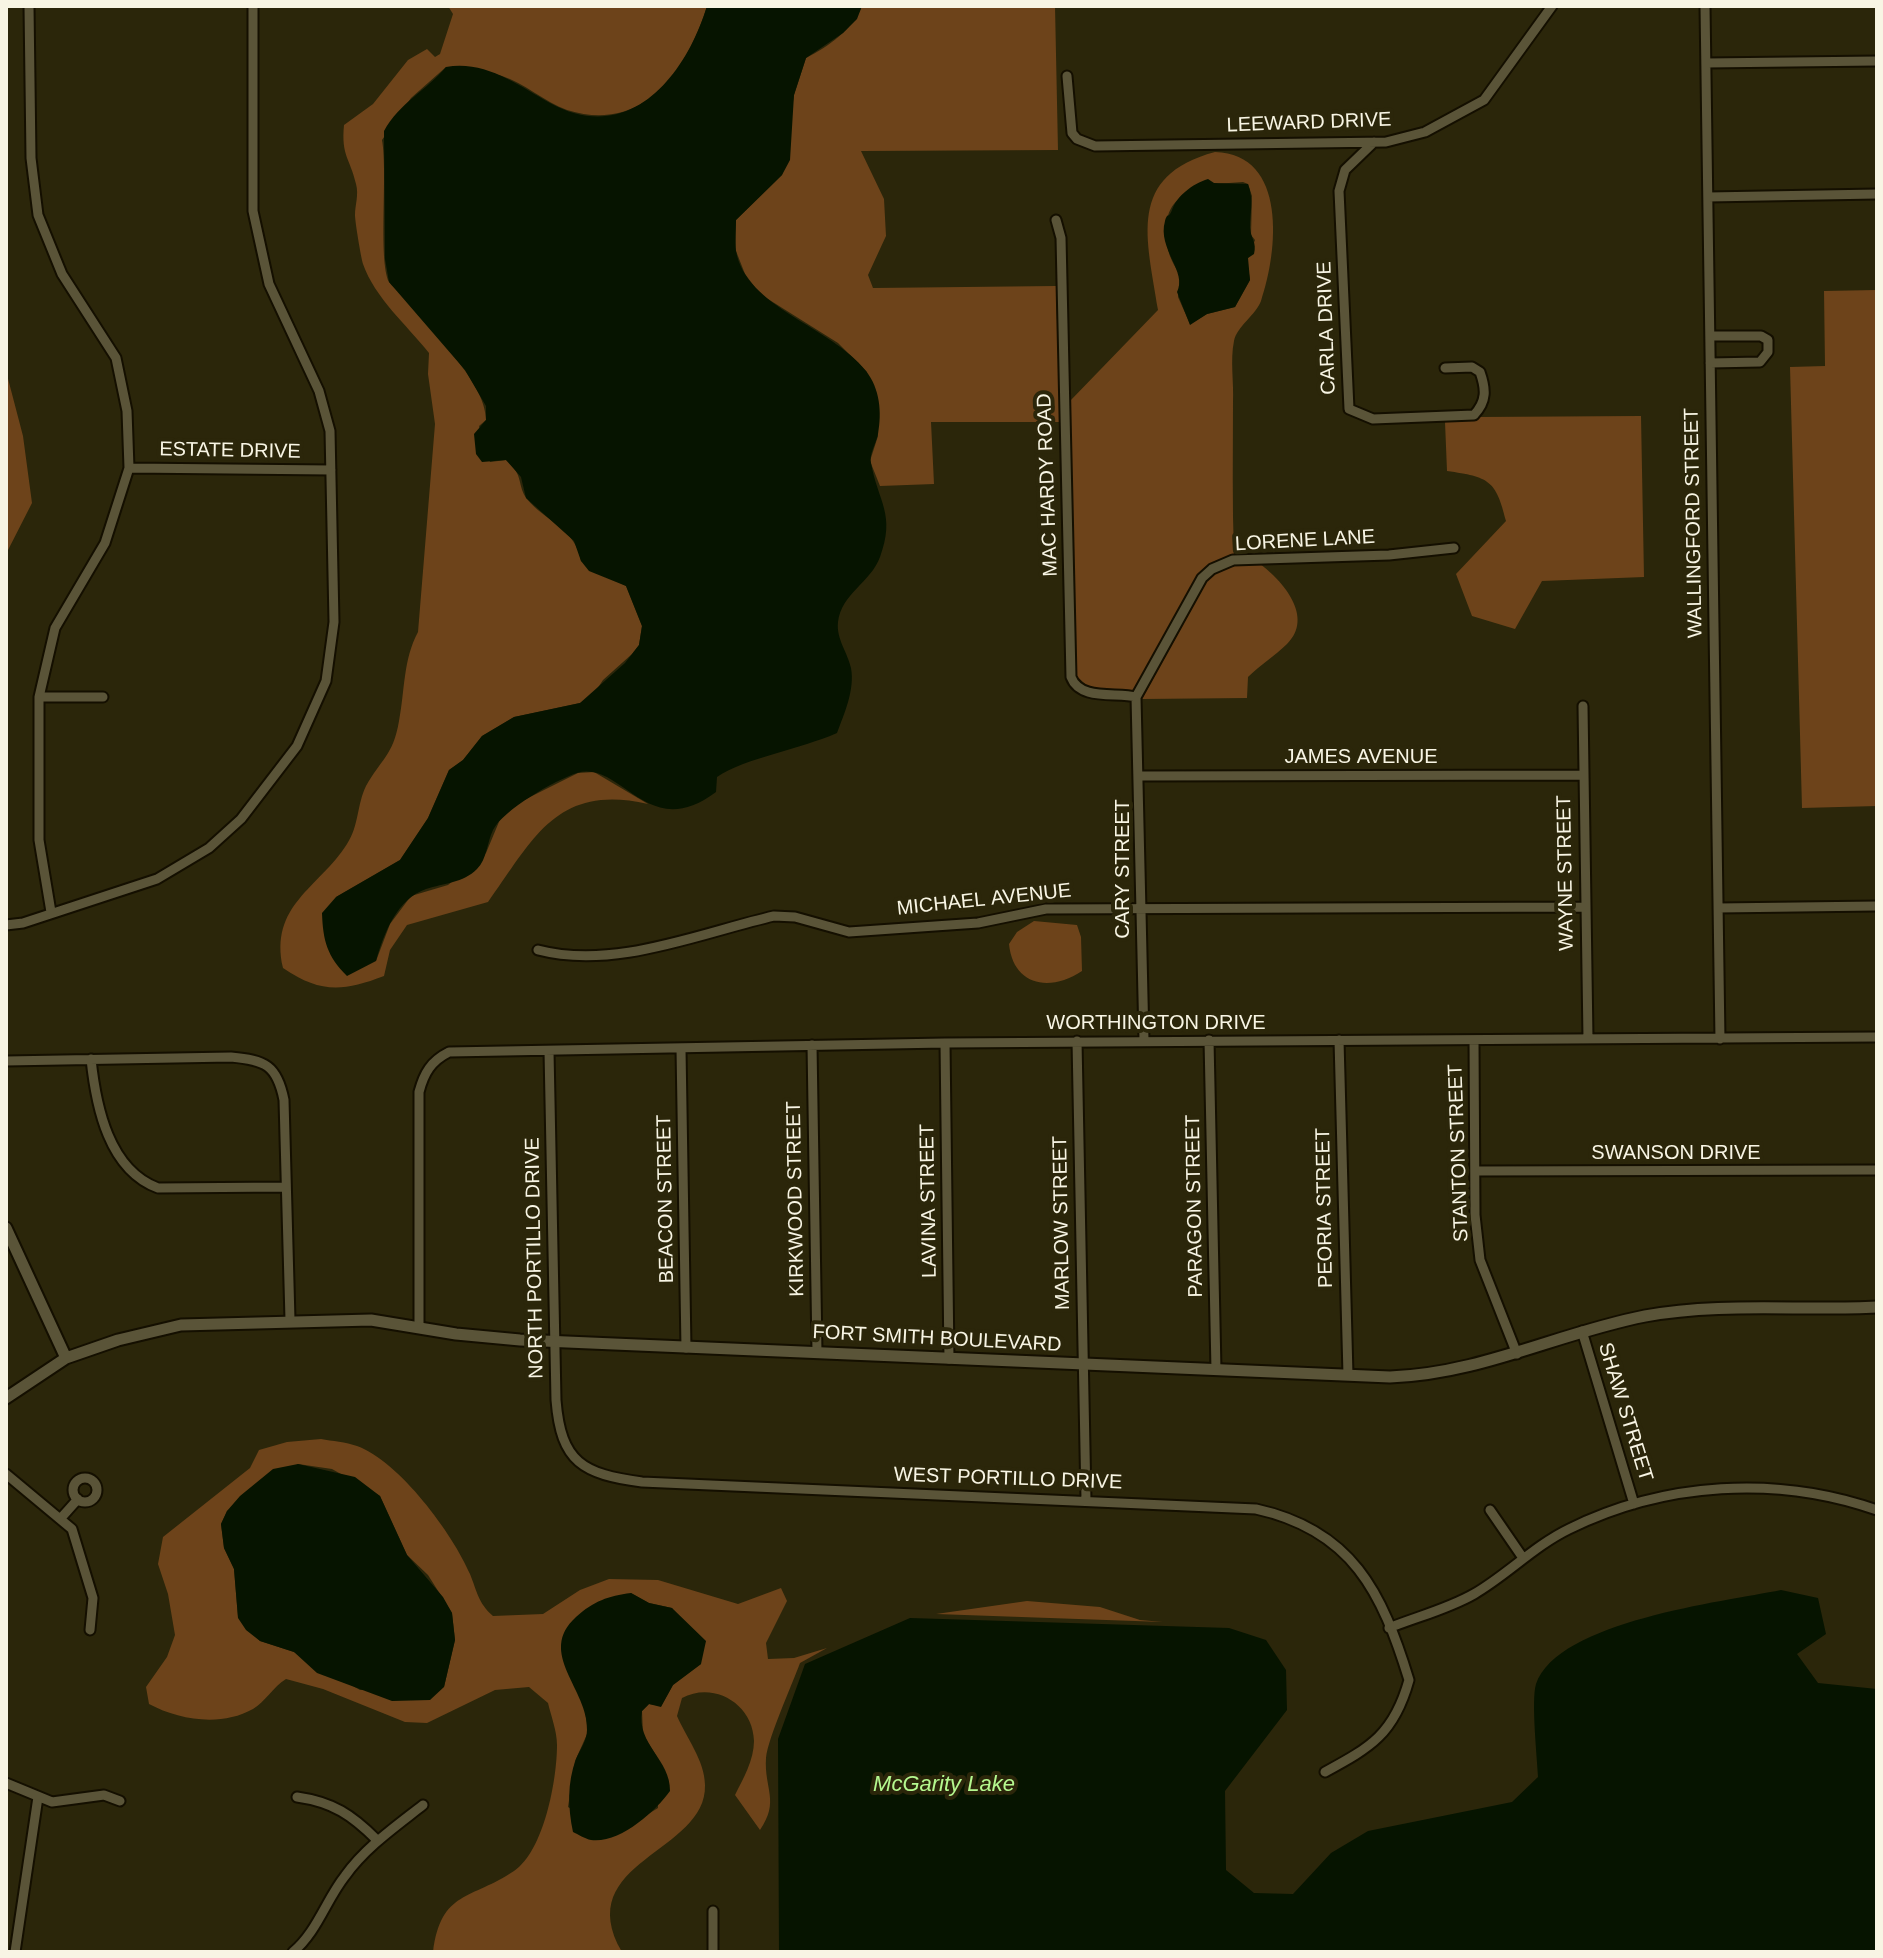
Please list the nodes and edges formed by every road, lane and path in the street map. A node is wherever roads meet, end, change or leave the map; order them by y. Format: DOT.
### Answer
graph roads {
  1 [pos="29,6"];
  2 [pos="253,6"];
  3 [pos="1552,6"];
  4 [pos="1705,6"];
  5 [pos="1877,61"];
  6 [pos="1706,63"];
  7 [pos="1067,76"];
  8 [pos="1374,142"];
  9 [pos="1877,194"];
  10 [pos="1708,197"];
  11 [pos="1056,220"];
  12 [pos="1710,336"];
  13 [pos="1710,363"];
  14 [pos="1445,368"];
  15 [pos="129,468"];
  16 [pos="331,470"];
  17 [pos="1454,548"];
  18 [pos="39,697"];
  19 [pos="103,697"];
  20 [pos="1136,697"];
  21 [pos="1583,706"];
  22 [pos="1582,775"];
  23 [pos="1141,776"];
  24 [pos="1877,906"];
  25 [pos="1585,907"];
  26 [pos="1718,908"];
  27 [pos="1141,909"];
  28 [pos="51,912"];
  29 [pos="6,925"];
  30 [pos="538,950"];
  31 [pos="1877,1037"];
  32 [pos="1588,1039"];
  33 [pos="1720,1039"];
  34 [pos="1144,1040"];
  35 [pos="1209,1040"];
  36 [pos="1339,1040"];
  37 [pos="1474,1040"];
  38 [pos="1077,1041"];
  39 [pos="945,1043"];
  40 [pos="812,1045"];
  41 [pos="681,1049"];
  42 [pos="549,1051"];
  43 [pos="91,1059"];
  44 [pos="6,1061"];
  45 [pos="1877,1170"];
  46 [pos="1475,1171"];
  47 [pos="286,1187"];
  48 [pos="6,1228"];
  49 [pos="1877,1307"];
  50 [pos="290,1320"];
  51 [pos="419,1326"];
  52 [pos="1582,1331"];
  53 [pos="556,1341"];
  54 [pos="686,1348"];
  55 [pos="817,1352"];
  56 [pos="1517,1354"];
  57 [pos="66,1358"];
  58 [pos="949,1359"];
  59 [pos="1082,1364"];
  60 [pos="1216,1370"];
  61 [pos="1348,1375"];
  62 [pos="6,1398"];
  63 [pos="574,1460"];
  64 [pos="6,1474"];
  65 [pos="78,1499"];
  66 [pos="1086,1500"];
  67 [pos="1634,1504"];
  68 [pos="1490,1510"];
  69 [pos="1877,1510"];
  70 [pos="61,1518"];
  71 [pos="1523,1558"];
  72 [pos="1389,1628"];
  73 [pos="90,1630"];
  74 [pos="1421,1679"];
  75 [pos="1409,1680"];
  76 [pos="1325,1772"];
  77 [pos="6,1783"];
  78 [pos="38,1797"];
  79 [pos="297,1797"];
  80 [pos="120,1801"];
  81 [pos="423,1805"];
  82 [pos="377,1840"];
  83 [pos="713,1911"];
  84 [pos="15,1952"];
  85 [pos="293,1952"];
  86 [pos="713,1952"];
  1 -- 15 [label="street"];
  2 -- 16 [label="street"];
  3 -- 8 [label="street, LEEWARD DRIVE"];
  4 -- 6 [label="street, WALLINGFORD STREET"];
  5 -- 6 [label="street"];
  6 -- 10 [label="street, WALLINGFORD STREET"];
  7 -- 8 [label="street, LEEWARD DRIVE"];
  8 -- 14 [label="street, CARLA DRIVE"];
  9 -- 10 [label="street"];
  10 -- 12 [label="street, WALLINGFORD STREET"];
  11 -- 20 [label="street, MAC HARDY ROAD"];
  12 -- 13 [label="street, WALLINGFORD STREET"];
  12 -- 13 [label="street"];
  13 -- 26 [label="street, WALLINGFORD STREET"];
  15 -- 16 [label="street, ESTATE DRIVE"];
  15 -- 18 [label="street"];
  16 -- 28 [label="street"];
  17 -- 20 [label="street, LORENE LANE"];
  18 -- 19 [label="street"];
  18 -- 28 [label="street"];
  20 -- 23 [label="street, CARY STREET"];
  21 -- 22 [label="street, WAYNE STREET"];
  22 -- 23 [label="street, JAMES AVENUE"];
  22 -- 25 [label="street, WAYNE STREET"];
  23 -- 27 [label="street, CARY STREET"];
  24 -- 26 [label="street"];
  25 -- 27 [label="street, MICHAEL AVENUE"];
  25 -- 32 [label="street, WAYNE STREET"];
  26 -- 33 [label="street, WALLINGFORD STREET"];
  27 -- 30 [label="street, MICHAEL AVENUE"];
  27 -- 34 [label="street, CARY STREET"];
  28 -- 29 [label="street"];
  31 -- 33 [label="street, WORTHINGTON DRIVE"];
  32 -- 33 [label="street, WORTHINGTON DRIVE"];
  32 -- 37 [label="street, WORTHINGTON DRIVE"];
  34 -- 35 [label="street, WORTHINGTON DRIVE"];
  34 -- 38 [label="street, WORTHINGTON DRIVE"];
  35 -- 36 [label="street, WORTHINGTON DRIVE"];
  35 -- 60 [label="street, PARAGON STREET"];
  36 -- 37 [label="street, WORTHINGTON DRIVE"];
  36 -- 61 [label="street, PEORIA STREET"];
  37 -- 46 [label="street, STANTON STREET"];
  38 -- 39 [label="street, WORTHINGTON DRIVE"];
  38 -- 59 [label="street, MARLOW STREET"];
  39 -- 40 [label="street, WORTHINGTON DRIVE"];
  39 -- 58 [label="street, LAVINA STREET"];
  40 -- 41 [label="street, WORTHINGTON DRIVE"];
  40 -- 55 [label="street, KIRKWOOD STREET"];
  41 -- 42 [label="street, WORTHINGTON DRIVE"];
  41 -- 54 [label="street, BEACON STREET"];
  42 -- 51 [label="street, WORTHINGTON DRIVE"];
  42 -- 53 [label="street, NORTH PORTILLO DRIVE"];
  43 -- 44 [label="street"];
  43 -- 47 [label="street"];
  43 -- 47 [label="street"];
  45 -- 46 [label="street, SWANSON DRIVE"];
  46 -- 56 [label="street, STANTON STREET"];
  47 -- 50 [label="street"];
  48 -- 57 [label="street"];
  49 -- 52 [label="street, FORT SMITH BOULEVARD"];
  50 -- 51 [label="street, FORT SMITH BOULEVARD"];
  50 -- 57 [label="street, FORT SMITH BOULEVARD"];
  51 -- 53 [label="street, FORT SMITH BOULEVARD"];
  52 -- 56 [label="street, FORT SMITH BOULEVARD"];
  52 -- 67 [label="street, SHAW STREET"];
  53 -- 54 [label="street, FORT SMITH BOULEVARD"];
  53 -- 63 [label="street, NORTH PORTILLO DRIVE"];
  54 -- 55 [label="street, FORT SMITH BOULEVARD"];
  55 -- 58 [label="street, FORT SMITH BOULEVARD"];
  56 -- 61 [label="street, FORT SMITH BOULEVARD"];
  57 -- 62 [label="street, FORT SMITH BOULEVARD"];
  58 -- 59 [label="street, FORT SMITH BOULEVARD"];
  59 -- 60 [label="street, FORT SMITH BOULEVARD"];
  59 -- 66 [label="street, MARLOW STREET"];
  60 -- 61 [label="street, FORT SMITH BOULEVARD"];
  63 -- 66 [label="street, WEST PORTILLO DRIVE"];
  64 -- 70 [label="street"];
  65 -- 70 [label="street"];
  66 -- 72 [label="street, WEST PORTILLO DRIVE"];
  67 -- 69 [label="street"];
  67 -- 71 [label="street"];
  68 -- 71 [label="street"];
  70 -- 73 [label="street"];
  71 -- 72 [label="street"];
  72 -- 75 [label="street, WEST PORTILLO DRIVE"];
  74 -- 75 [label="street"];
  75 -- 76 [label="street"];
  77 -- 78 [label="street"];
  78 -- 80 [label="street"];
  78 -- 84 [label="street"];
  79 -- 82 [label="street"];
  81 -- 82 [label="street"];
  82 -- 85 [label="street"];
  83 -- 86 [label="street"];
}
